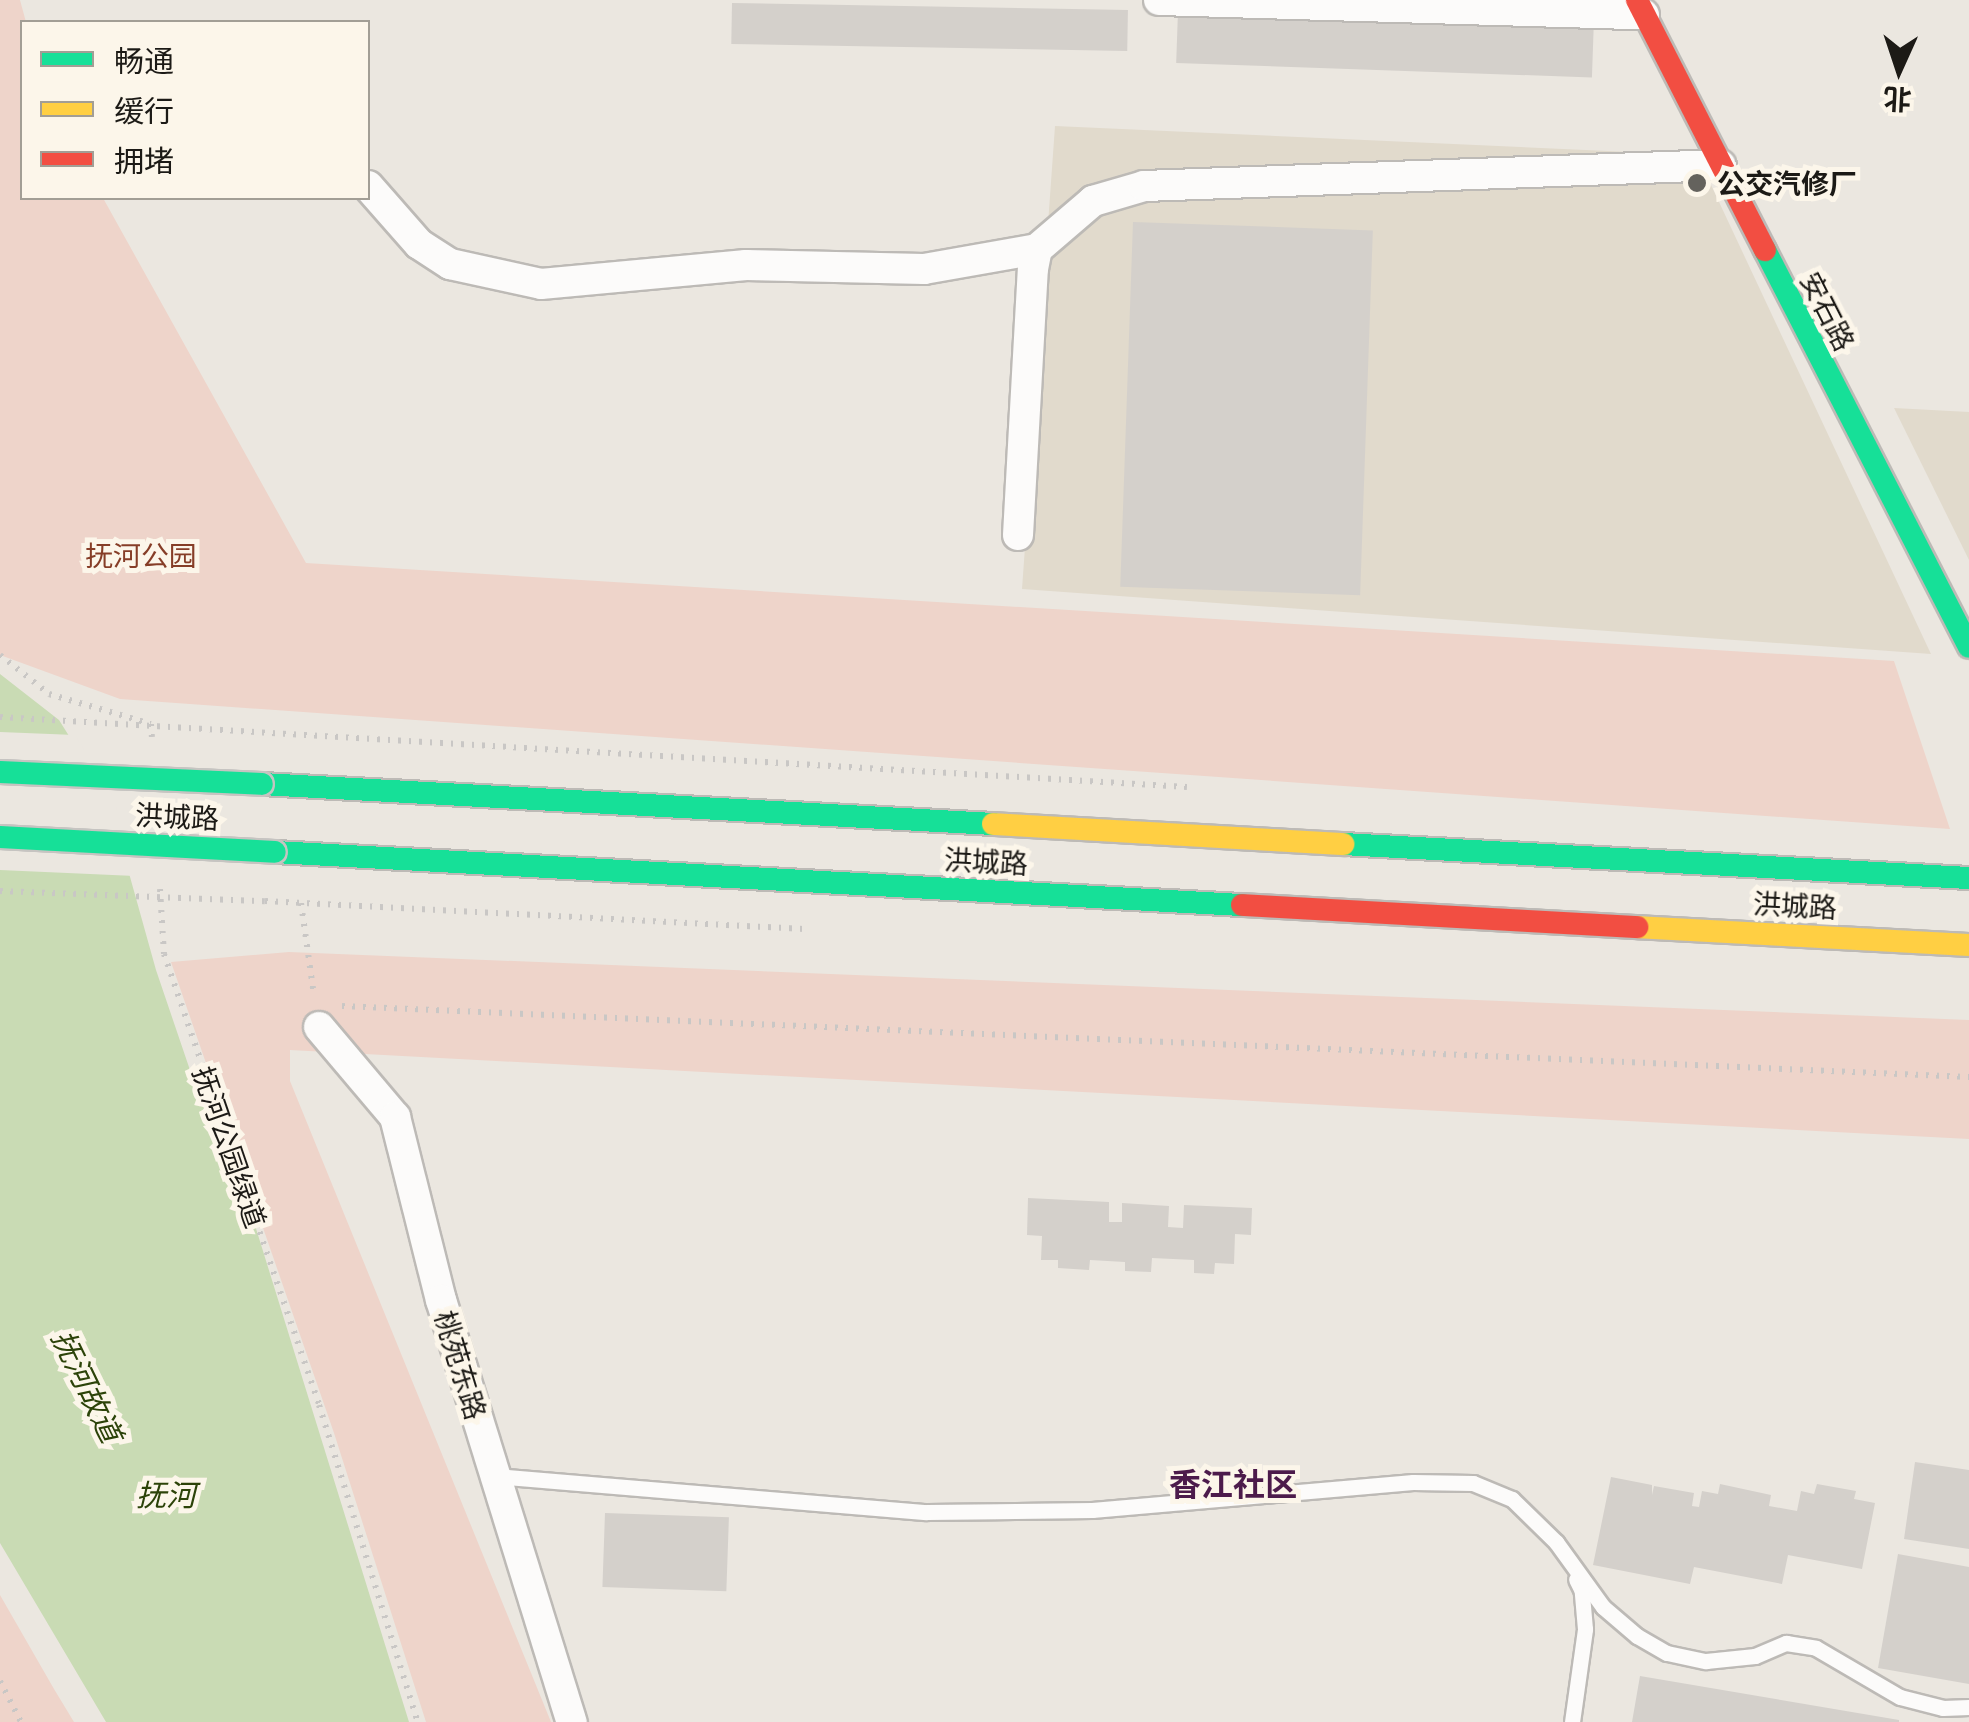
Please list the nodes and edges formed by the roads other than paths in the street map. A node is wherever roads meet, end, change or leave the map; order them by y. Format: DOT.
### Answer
graph roads {
  1 [pos="1151,6"];
  2 [pos="1640,7"];
  3 [pos="1720,165"];
  4 [pos="370,188"];
  5 [pos="1037,249"];
  6 [pos="1018,535"];
  7 [pos="1969,647"];
  8 [pos="0,772"];
  9 [pos="0,837"];
  10 [pos="1969,878"];
  11 [pos="1969,945"];
  12 [pos="317,1016"];
  13 [pos="496,1476"];
  14 [pos="1556,1542"];
  15 [pos="1969,1707"];
  16 [pos="572,1722"];
  17 [pos="1572,1722"];
  1 -- 2 [label="street"];
  2 -- 3 [label="main road, 安石路"];
  3 -- 5 [label="street"];
  3 -- 7 [label="main road, 安石路"];
  4 -- 5 [label="street"];
  5 -- 6 [label="street"];
  8 -- 10 [label="main road, 洪城路, bridge"];
  9 -- 11 [label="main road, 洪城路, bridge"];
  12 -- 13 [label="street, 桃苑东路"];
  13 -- 14 [label="lane"];
  13 -- 16 [label="street, 桃苑东路"];
  14 -- 15 [label="lane"];
  14 -- 17 [label="lane"];
}
